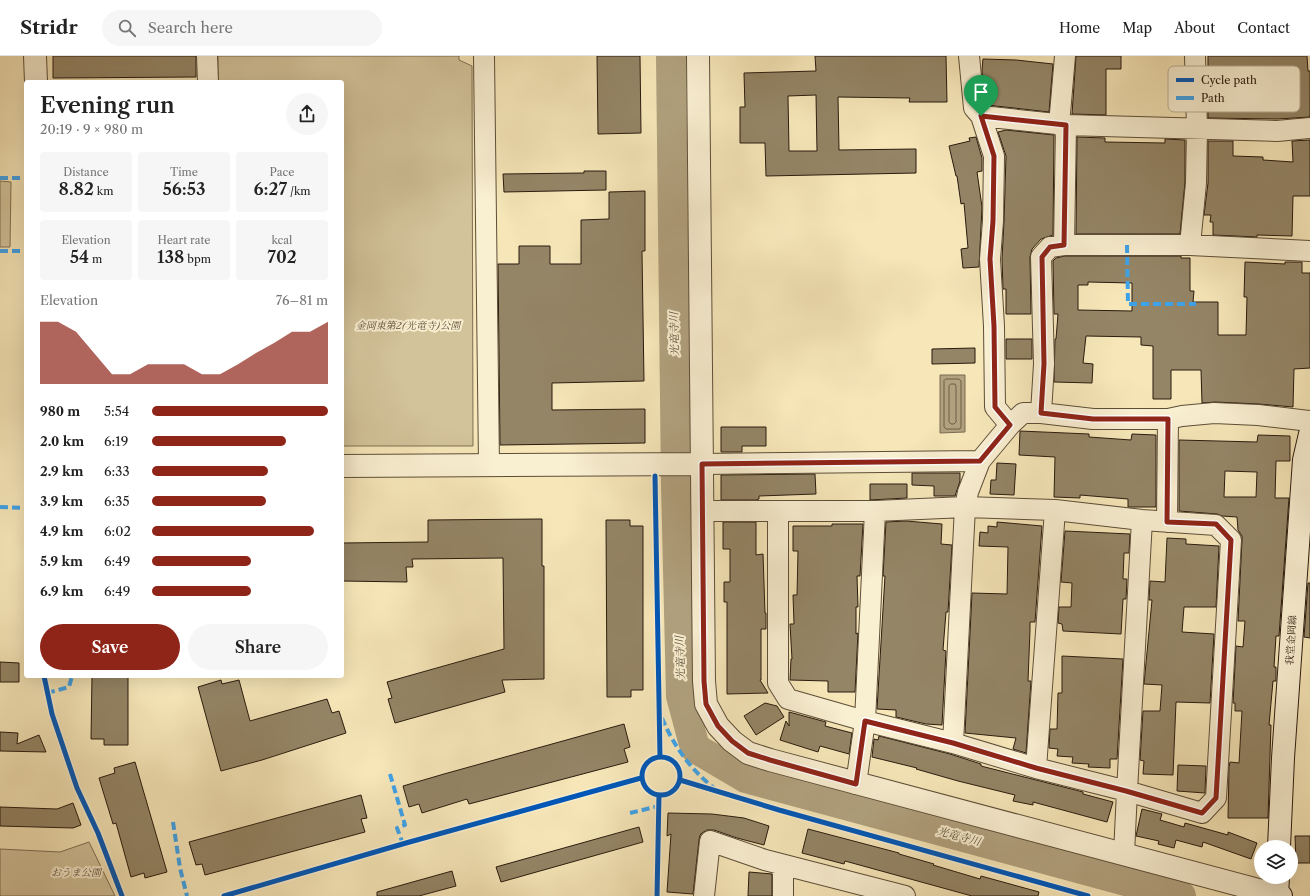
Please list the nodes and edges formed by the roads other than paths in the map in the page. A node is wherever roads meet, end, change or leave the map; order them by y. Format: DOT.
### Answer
graph roads {
  1 [pos="36,56"];
  2 [pos="208,56"];
  3 [pos="484,56"];
  4 [pos="698,56"];
  5 [pos="970,56"];
  6 [pos="1065,56"];
  7 [pos="1195,56"];
  8 [pos="1195,66"];
  9 [pos="36,80"];
  10 [pos="208,80"];
  11 [pos="1197,112"];
  12 [pos="981,116"];
  13 [pos="1062,125"];
  14 [pos="1310,128"];
  15 [pos="1197,129"];
  16 [pos="1064,245"];
  17 [pos="1190,245"];
  18 [pos="1310,250"];
  19 [pos="1041,413"];
  20 [pos="1168,419"];
  21 [pos="1310,421"];
  22 [pos="1010,425"];
  23 [pos="1310,434"];
  24 [pos="980,461"];
  25 [pos="693,464"];
  26 [pos="489,465"];
  27 [pos="344,466"];
  28 [pos="965,507"];
  29 [pos="1055,510"];
  30 [pos="703,511"];
  31 [pos="875,511"];
  32 [pos="778,512"];
  33 [pos="1142,520"];
  34 [pos="1167,522"];
  35 [pos="1303,563"];
  36 [pos="865,721"];
  37 [pos="953,743"];
  38 [pos="1036,768"];
  39 [pos="856,784"];
  40 [pos="1126,791"];
  41 [pos="1279,840"];
  42 [pos="1124,854"];
  43 [pos="783,865"];
  44 [pos="1279,889"];
  45 [pos="869,891"];
  46 [pos="704,896"];
  47 [pos="783,896"];
  48 [pos="904,896"];
  1 -- 9 [label="street"];
  2 -- 10 [label="street"];
  3 -- 26 [label="street"];
  4 -- 25 [label="street"];
  5 -- 12 [label="street"];
  6 -- 13 [label="street"];
  7 -- 8 [label="street"];
  11 -- 15 [label="street"];
  12 -- 13 [label="street"];
  12 -- 22 [label="street"];
  13 -- 15 [label="street"];
  13 -- 16 [label="street"];
  14 -- 15 [label="street"];
  15 -- 17 [label="street"];
  16 -- 17 [label="street"];
  16 -- 19 [label="street"];
  17 -- 18 [label="street"];
  19 -- 20 [label="street"];
  19 -- 22 [label="street"];
  20 -- 21 [label="street"];
  20 -- 34 [label="street"];
  22 -- 24 [label="street"];
  23 -- 35 [label="street, 我堂金岡線"];
  24 -- 25 [label="street"];
  24 -- 28 [label="street"];
  25 -- 26 [label="street"];
  25 -- 30 [label="street"];
  26 -- 27 [label="street"];
  28 -- 29 [label="street"];
  28 -- 31 [label="street"];
  28 -- 37 [label="street"];
  29 -- 33 [label="street"];
  29 -- 38 [label="street"];
  30 -- 32 [label="street"];
  30 -- 39 [label="street"];
  31 -- 32 [label="street"];
  31 -- 36 [label="street"];
  32 -- 36 [label="street"];
  33 -- 34 [label="street"];
  33 -- 40 [label="street"];
  34 -- 40 [label="street"];
  35 -- 41 [label="street, 我堂金岡線"];
  36 -- 37 [label="street"];
  36 -- 39 [label="street"];
  37 -- 38 [label="street"];
  38 -- 40 [label="street"];
  39 -- 42 [label="street"];
  40 -- 42 [label="street"];
  42 -- 44 [label="street"];
  43 -- 45 [label="street"];
  43 -- 46 [label="street"];
  43 -- 47 [label="street"];
  45 -- 48 [label="street"];
}
